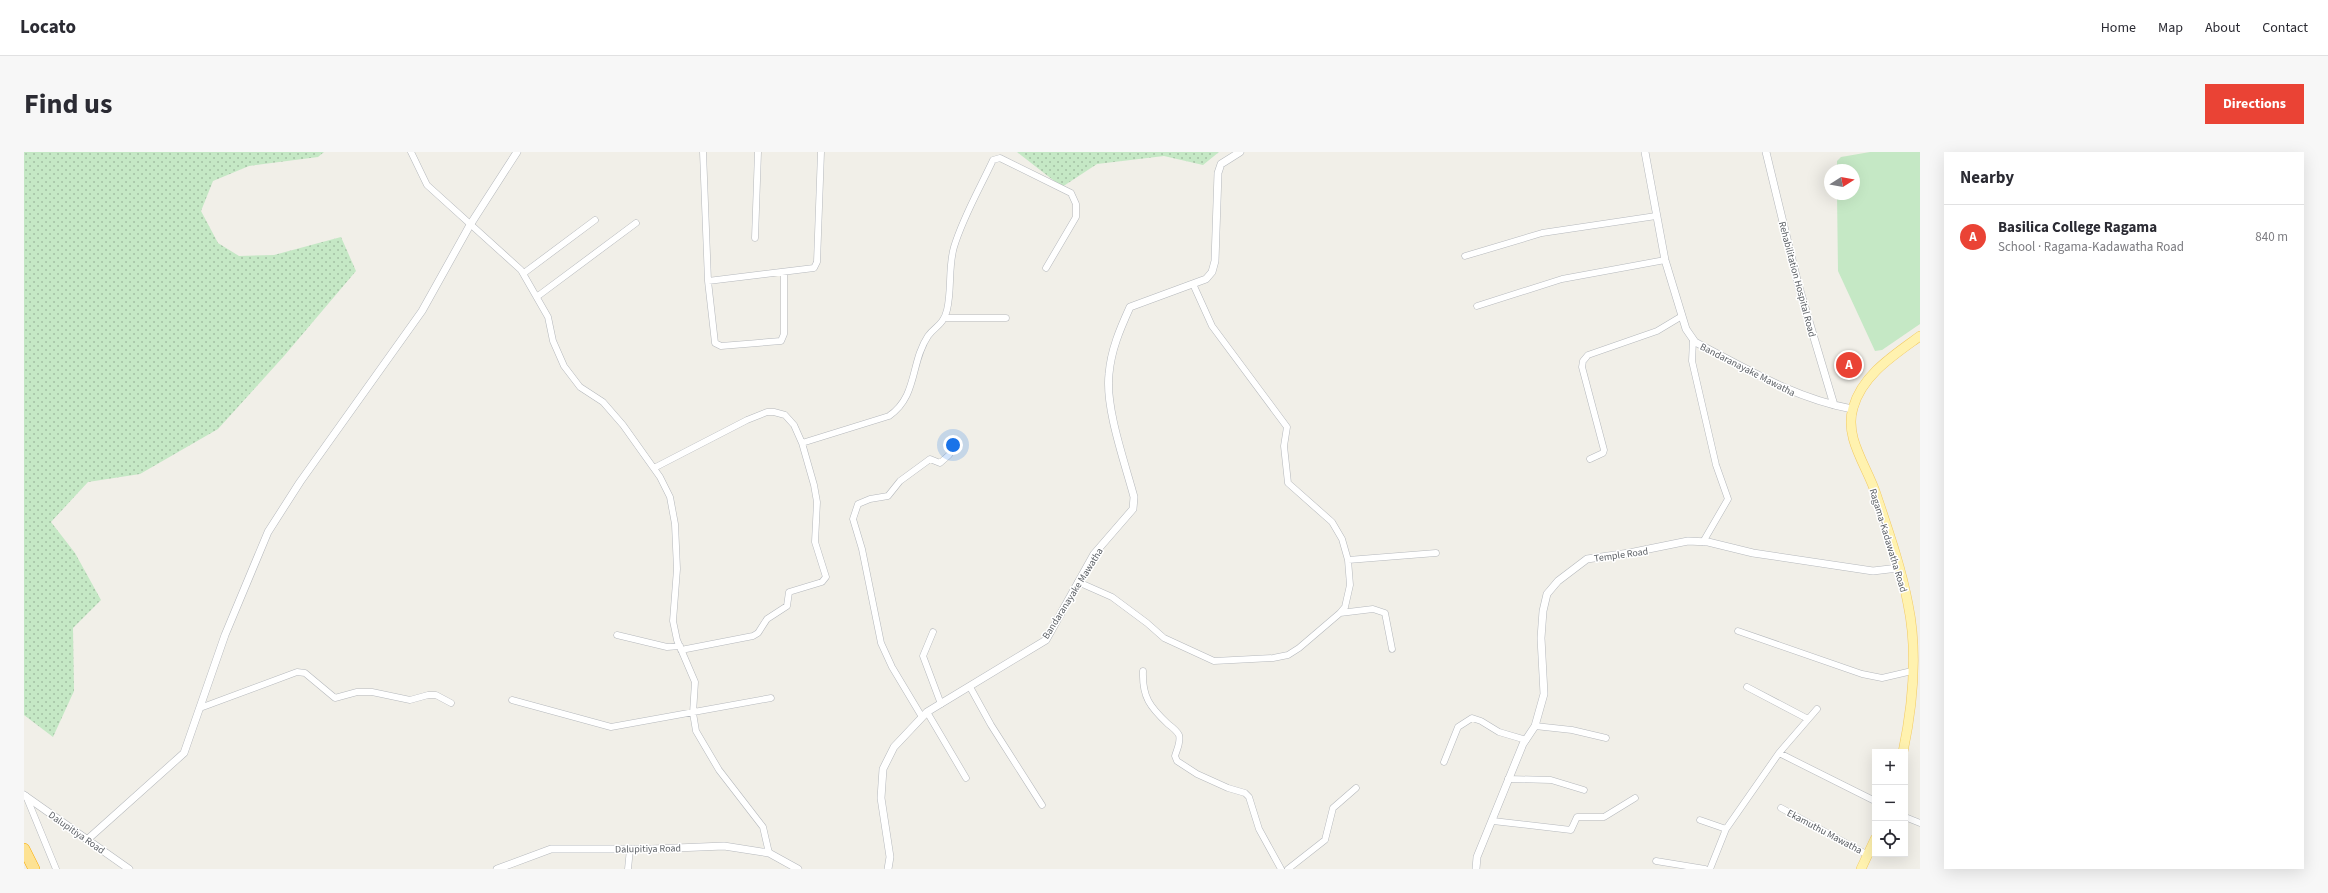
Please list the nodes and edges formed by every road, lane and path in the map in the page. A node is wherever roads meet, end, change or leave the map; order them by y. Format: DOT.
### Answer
graph roads {
  1 [pos="412,152"];
  2 [pos="517,152"];
  3 [pos="703,152"];
  4 [pos="758,152"];
  5 [pos="821,152"];
  6 [pos="1004,152"];
  7 [pos="1240,152"];
  8 [pos="1645,152"];
  9 [pos="1766,152"];
  10 [pos="1000,158"];
  11 [pos="1656,216"];
  12 [pos="595,220"];
  13 [pos="636,223"];
  14 [pos="470,225"];
  15 [pos="755,238"];
  16 [pos="1465,256"];
  17 [pos="1665,260"];
  18 [pos="1046,268"];
  19 [pos="784,272"];
  20 [pos="524,273"];
  21 [pos="708,281"];
  22 [pos="1192,284"];
  23 [pos="538,296"];
  24 [pos="1477,306"];
  25 [pos="1682,316"];
  26 [pos="945,318"];
  27 [pos="1006,318"];
  28 [pos="1920,336"];
  29 [pos="1693,340"];
  30 [pos="1834,405"];
  31 [pos="1852,409"];
  32 [pos="802,443"];
  33 [pos="949,455"];
  34 [pos="1590,459"];
  35 [pos="654,468"];
  36 [pos="1703,542"];
  37 [pos="1436,553"];
  38 [pos="1348,560"];
  39 [pos="1898,568"];
  40 [pos="1078,582"];
  41 [pos="1340,614"];
  42 [pos="1738,631"];
  43 [pos="934,632"];
  44 [pos="617,635"];
  45 [pos="680,648"];
  46 [pos="1392,649"];
  47 [pos="1143,671"];
  48 [pos="1912,671"];
  49 [pos="970,687"];
  50 [pos="1747,687"];
  51 [pos="1916,688"];
  52 [pos="771,698"];
  53 [pos="512,700"];
  54 [pos="452,703"];
  55 [pos="941,704"];
  56 [pos="200,708"];
  57 [pos="1817,709"];
  58 [pos="693,713"];
  59 [pos="925,714"];
  60 [pos="1808,718"];
  61 [pos="1535,726"];
  62 [pos="1606,738"];
  63 [pos="1526,740"];
  64 [pos="1904,749"];
  65 [pos="1779,753"];
  66 [pos="1444,762"];
  67 [pos="966,778"];
  68 [pos="1508,779"];
  69 [pos="1356,788"];
  70 [pos="1584,790"];
  71 [pos="25,795"];
  72 [pos="1635,798"];
  73 [pos="1872,800"];
  74 [pos="1042,805"];
  75 [pos="1782,808"];
  76 [pos="1908,818"];
  77 [pos="1700,820"];
  78 [pos="1493,821"];
  79 [pos="1920,823"];
  80 [pos="1726,829"];
  81 [pos="88,839"];
  82 [pos="1872,846"];
  83 [pos="24,848"];
  84 [pos="630,849"];
  85 [pos="769,853"];
  86 [pos="1868,855"];
  87 [pos="1656,861"];
  88 [pos="34,869"];
  89 [pos="56,869"];
  90 [pos="129,869"];
  91 [pos="497,869"];
  92 [pos="628,869"];
  93 [pos="798,869"];
  94 [pos="888,869"];
  95 [pos="1281,869"];
  96 [pos="1288,869"];
  97 [pos="1476,869"];
  98 [pos="1705,869"];
  99 [pos="1710,869"];
  100 [pos="1861,869"];
  1 -- 14 [label="street"];
  2 -- 14 [label="street"];
  3 -- 21 [label="street"];
  4 -- 15 [label="street"];
  5 -- 19 [label="street"];
  6 -- 10 [label="street"];
  7 -- 22 [label="street, Bandaranayake Mawatha"];
  8 -- 11 [label="street, Bandaranayake Mawatha"];
  9 -- 30 [label="street, Rehabilitation Hospital Road"];
  10 -- 18 [label="street"];
  10 -- 26 [label="street"];
  11 -- 16 [label="street"];
  11 -- 17 [label="street, Bandaranayake Mawatha"];
  12 -- 20 [label="street"];
  13 -- 23 [label="street"];
  14 -- 20 [label="street"];
  14 -- 56 [label="street"];
  17 -- 24 [label="street"];
  17 -- 25 [label="street, Bandaranayake Mawatha"];
  19 -- 21 [label="street"];
  19 -- 21 [label="street"];
  20 -- 23 [label="street"];
  22 -- 38 [label="street"];
  22 -- 40 [label="street, Bandaranayake Mawatha"];
  23 -- 35 [label="street"];
  25 -- 29 [label="street, Bandaranayake Mawatha"];
  25 -- 34 [label="street"];
  26 -- 27 [label="street"];
  26 -- 32 [label="street"];
  28 -- 31 [label="main road, Ragama-Kadawatha Road"];
  29 -- 30 [label="street, Bandaranayake Mawatha"];
  29 -- 36 [label="street"];
  30 -- 31 [label="street, Bandaranayake Mawatha"];
  31 -- 39 [label="main road, Ragama-Kadawatha Road"];
  32 -- 35 [label="street"];
  32 -- 45 [label="street"];
  33 -- 59 [label="street"];
  35 -- 45 [label="street"];
  36 -- 39 [label="street, Temple Road"];
  36 -- 61 [label="street, Temple Road"];
  37 -- 38 [label="street"];
  38 -- 41 [label="street"];
  39 -- 48 [label="main road, Ragama-Kadawatha Road"];
  40 -- 41 [label="street"];
  40 -- 49 [label="street, Bandaranayake Mawatha"];
  41 -- 46 [label="street"];
  42 -- 48 [label="street"];
  43 -- 55 [label="street"];
  44 -- 45 [label="street"];
  45 -- 58 [label="street"];
  47 -- 95 [label="street"];
  48 -- 51 [label="main road, Ragama-Kadawatha Road"];
  49 -- 55 [label="street, Bandaranayake Mawatha"];
  49 -- 74 [label="street"];
  50 -- 60 [label="street"];
  51 -- 64 [label="main road, Ragama-Kadawatha Road"];
  52 -- 58 [label="street"];
  53 -- 58 [label="street"];
  54 -- 56 [label="street"];
  55 -- 59 [label="street, Bandaranayake Mawatha"];
  56 -- 81 [label="street"];
  57 -- 60 [label="street"];
  58 -- 85 [label="street"];
  59 -- 67 [label="street"];
  59 -- 94 [label="street, Bandaranayake Mawatha"];
  60 -- 65 [label="street"];
  61 -- 62 [label="street"];
  61 -- 63 [label="street, Temple Road"];
  63 -- 66 [label="street"];
  63 -- 68 [label="street, Temple Road"];
  65 -- 73 [label="street"];
  65 -- 80 [label="street"];
  68 -- 70 [label="street"];
  68 -- 78 [label="street, Temple Road"];
  69 -- 96 [label="street"];
  71 -- 81 [label="street, Dalupitiya Road"];
  71 -- 89 [label="street"];
  72 -- 78 [label="street"];
  75 -- 86 [label="street, Ekamuthu Mawatha"];
  76 -- 79 [label="street"];
  77 -- 80 [label="street"];
  78 -- 97 [label="street, Temple Road"];
  80 -- 99 [label="street"];
  81 -- 90 [label="street, Dalupitiya Road"];
  82 -- 86 [label="main road"];
  83 -- 88 [label="highway"];
  84 -- 85 [label="street, Dalupitiya Road"];
  84 -- 91 [label="street, Dalupitiya Road"];
  84 -- 92 [label="street"];
  85 -- 93 [label="street, Dalupitiya Road"];
  86 -- 100 [label="main road"];
  87 -- 98 [label="street"];
}
